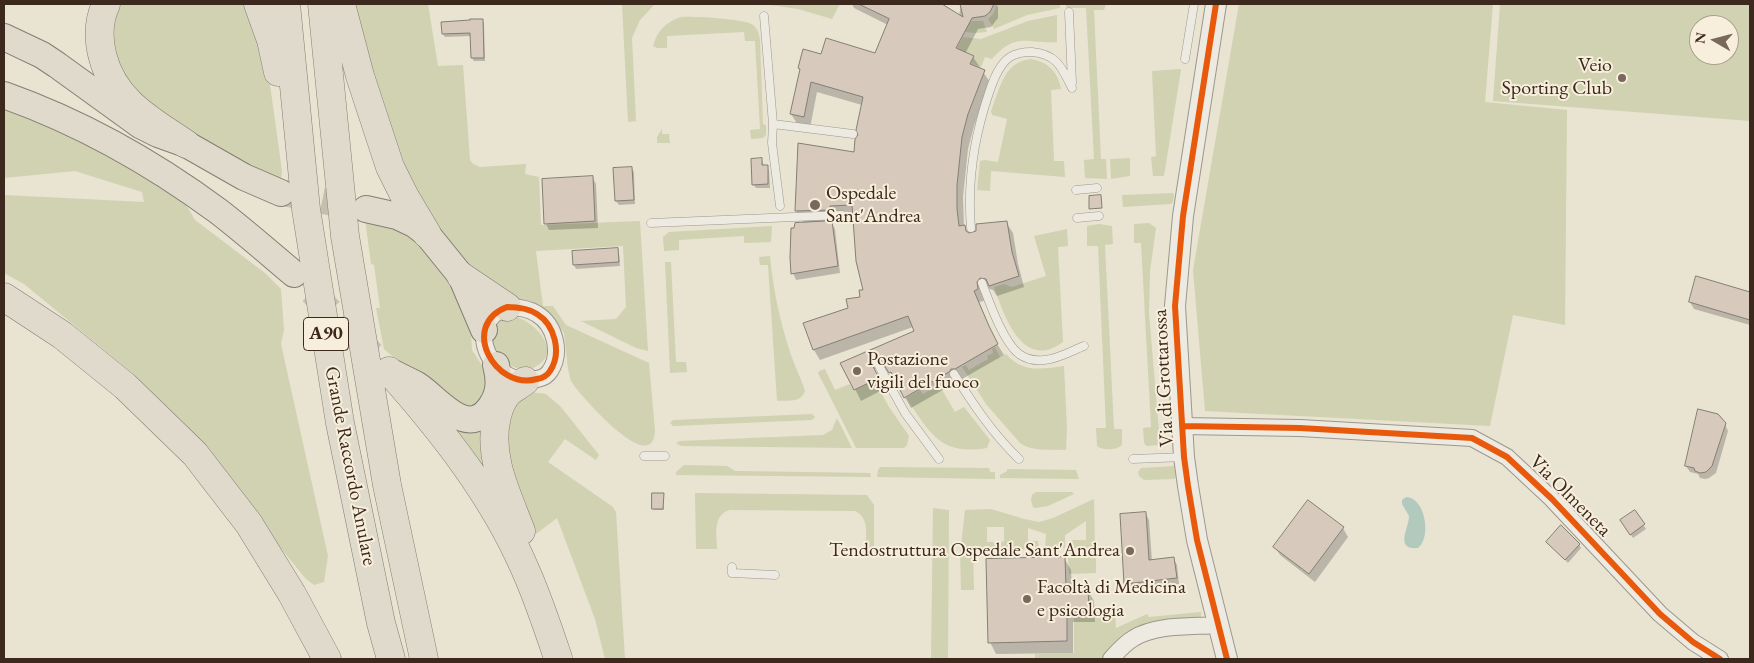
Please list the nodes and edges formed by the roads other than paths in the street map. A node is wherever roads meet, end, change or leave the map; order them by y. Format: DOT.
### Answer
graph roads {
  1 [pos="106,4"];
  2 [pos="258,4"];
  3 [pos="286,4"];
  4 [pos="322,4"];
  5 [pos="341,4"];
  6 [pos="1194,4"];
  7 [pos="1216,4"];
  8 [pos="1069,12"];
  9 [pos="764,16"];
  10 [pos="4,37"];
  11 [pos="1185,59"];
  12 [pos="4,95"];
  13 [pos="773,124"];
  14 [pos="853,134"];
  15 [pos="186,144"];
  16 [pos="1097,188"];
  17 [pos="1076,190"];
  18 [pos="281,192"];
  19 [pos="780,206"];
  20 [pos="306,209"];
  21 [pos="366,209"];
  22 [pos="842,216"];
  23 [pos="1099,216"];
  24 [pos="1077,218"];
  25 [pos="651,223"];
  26 [pos="971,228"];
  27 [pos="427,234"];
  28 [pos="294,274"];
  29 [pos="461,276"];
  30 [pos="982,283"];
  31 [pos="4,297"];
  32 [pos="507,307"];
  33 [pos="484,330"];
  34 [pos="1084,346"];
  35 [pos="874,357"];
  36 [pos="496,365"];
  37 [pos="386,369"];
  38 [pos="954,374"];
  39 [pos="525,381"];
  40 [pos="1182,426"];
  41 [pos="644,456"];
  42 [pos="665,456"];
  43 [pos="1184,457"];
  44 [pos="1133,458"];
  45 [pos="939,459"];
  46 [pos="1019,459"];
  47 [pos="732,567"];
  48 [pos="775,575"];
  49 [pos="1218,625"];
  50 [pos="327,659"];
  51 [pos="391,659"];
  52 [pos="424,659"];
  53 [pos="559,659"];
  54 [pos="1111,659"];
  55 [pos="1227,659"];
  56 [pos="1720,659"];
  1 -- 15 [label="highway"];
  2 -- 20 [label="highway"];
  3 -- 20 [label="highway, Grande Raccordo Anulare / A90"];
  4 -- 52 [label="highway, Grande Raccordo Anulare / A90"];
  5 -- 27 [label="highway"];
  6 -- 11 [label="lane"];
  7 -- 40 [label="street, Via di Grottarossa"];
  8 -- 26 [label="lane"];
  9 -- 13 [label="lane"];
  10 -- 15 [label="highway"];
  12 -- 28 [label="highway"];
  13 -- 14 [label="lane"];
  13 -- 19 [label="lane"];
  15 -- 18 [label="highway"];
  16 -- 17 [label="lane"];
  20 -- 51 [label="highway, Grande Raccordo Anulare / A90"];
  21 -- 27 [label="highway"];
  22 -- 25 [label="lane"];
  23 -- 24 [label="lane"];
  27 -- 29 [label="highway"];
  29 -- 32 [label="highway"];
  29 -- 33 [label="highway"];
  30 -- 34 [label="lane"];
  31 -- 50 [label="highway"];
  32 -- 33 [label="street"];
  32 -- 39 [label="street"];
  33 -- 36 [label="street"];
  35 -- 45 [label="lane"];
  36 -- 37 [label="highway"];
  36 -- 39 [label="street"];
  37 -- 53 [label="highway"];
  38 -- 46 [label="lane"];
  39 -- 53 [label="highway"];
  40 -- 43 [label="street, Via di Grottarossa"];
  40 -- 56 [label="street, Via Olmeneta"];
  41 -- 42 [label="lane"];
  43 -- 44 [label="lane"];
  43 -- 49 [label="street, Via di Grottarossa"];
  47 -- 48 [label="lane"];
  49 -- 54 [label="street"];
  49 -- 55 [label="street, Via di Grottarossa"];
}
